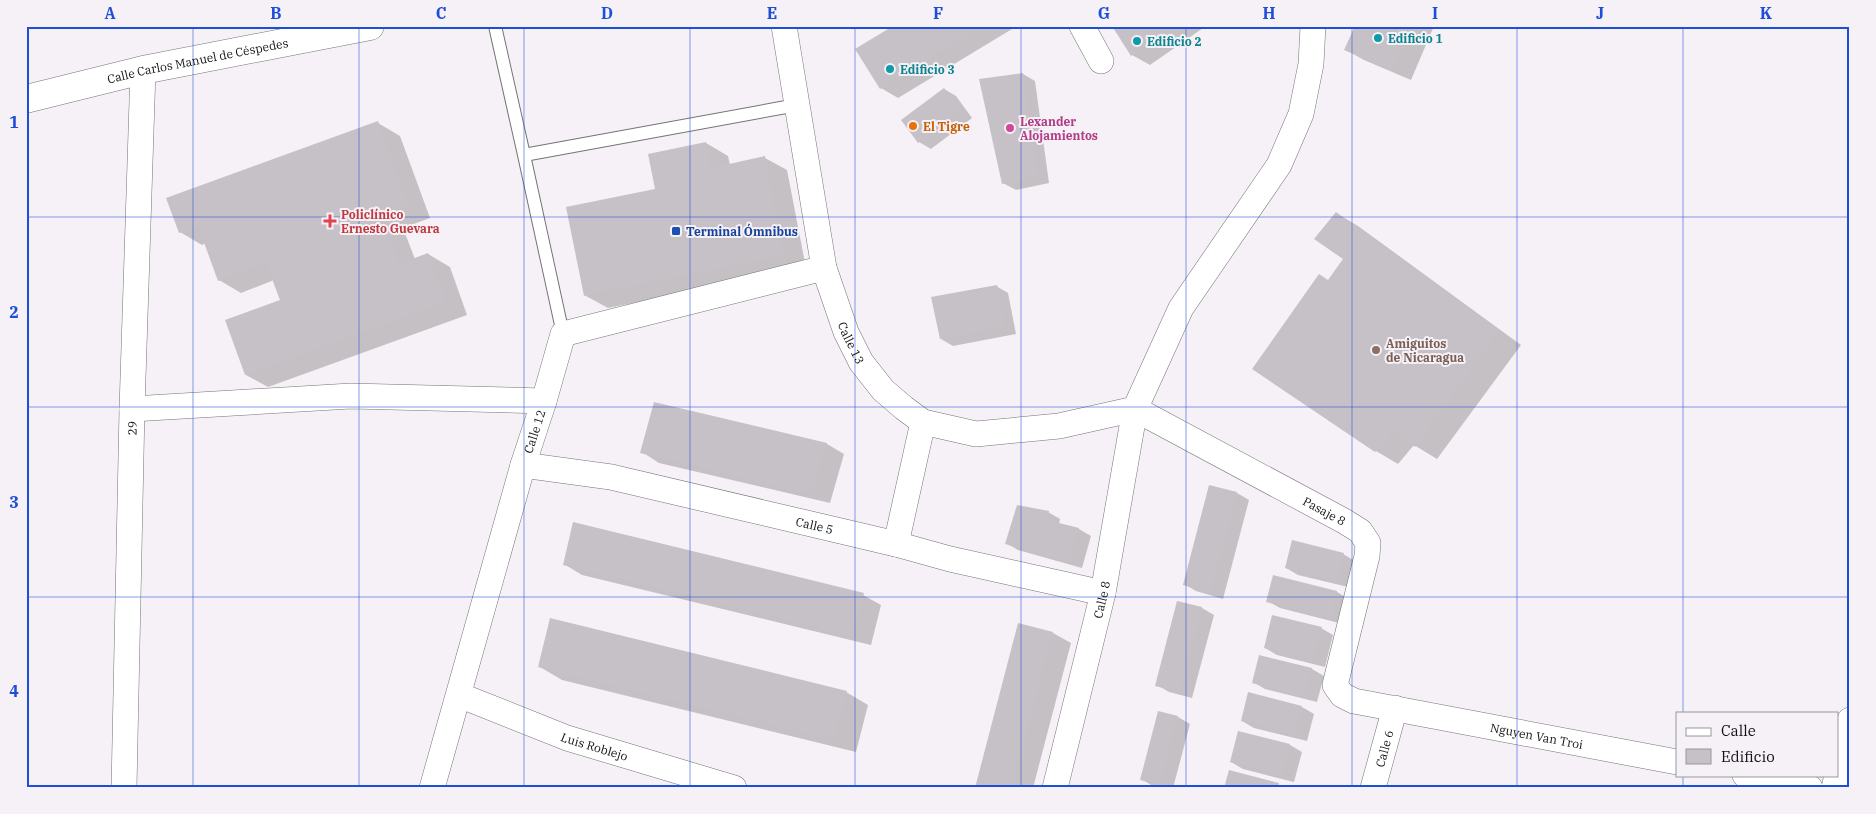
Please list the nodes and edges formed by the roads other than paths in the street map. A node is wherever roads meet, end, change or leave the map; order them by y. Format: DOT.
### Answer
graph roads {
  1 [pos="370,26"];
  2 [pos="496,26"];
  3 [pos="784,26"];
  4 [pos="1082,26"];
  5 [pos="1313,26"];
  6 [pos="1101,62"];
  7 [pos="143,70"];
  8 [pos="26,99"];
  9 [pos="797,105"];
  10 [pos="524,155"];
  11 [pos="824,268"];
  12 [pos="563,334"];
  13 [pos="544,400"];
  14 [pos="132,409"];
  15 [pos="1135,409"];
  16 [pos="923,422"];
  17 [pos="523,465"];
  18 [pos="896,544"];
  19 [pos="1103,593"];
  20 [pos="458,695"];
  21 [pos="1342,695"];
  22 [pos="1395,708"];
  23 [pos="1850,720"];
  24 [pos="1676,762"];
  25 [pos="1838,771"];
  26 [pos="1750,776"];
  27 [pos="124,788"];
  28 [pos="432,788"];
  29 [pos="734,788"];
  30 [pos="1055,788"];
  31 [pos="1373,788"];
  32 [pos="1810,788"];
  1 -- 7 [label="main road, Calle Carlos Manuel de Céspedes"];
  2 -- 10 [label="lane"];
  3 -- 9 [label="street, Calle 13"];
  4 -- 6 [label="street"];
  5 -- 15 [label="street, Calle 8"];
  7 -- 8 [label="main road, Calle Carlos Manuel de Céspedes"];
  7 -- 14 [label="street, 29"];
  9 -- 10 [label="lane"];
  9 -- 11 [label="street, Calle 13"];
  10 -- 12 [label="lane"];
  11 -- 12 [label="street"];
  11 -- 16 [label="street, Calle 13"];
  12 -- 13 [label="street, Calle 12"];
  13 -- 14 [label="street"];
  13 -- 17 [label="street, Calle 12"];
  14 -- 27 [label="street, 29"];
  15 -- 16 [label="street, Calle 13"];
  15 -- 19 [label="street, Calle 8"];
  15 -- 21 [label="street, Pasaje 8"];
  16 -- 18 [label="street"];
  17 -- 18 [label="street, Calle 5"];
  17 -- 20 [label="street, Calle 12"];
  18 -- 19 [label="street, Calle 5"];
  19 -- 30 [label="street, Calle 8"];
  20 -- 28 [label="street, Calle 12"];
  20 -- 29 [label="street, Luis Roblejo"];
  21 -- 22 [label="street, Nguyen Van Troi"];
  22 -- 24 [label="street, Nguyen Van Troi"];
  22 -- 31 [label="street, Calle 6"];
  23 -- 25 [label="street"];
  26 -- 32 [label="street"];
}
